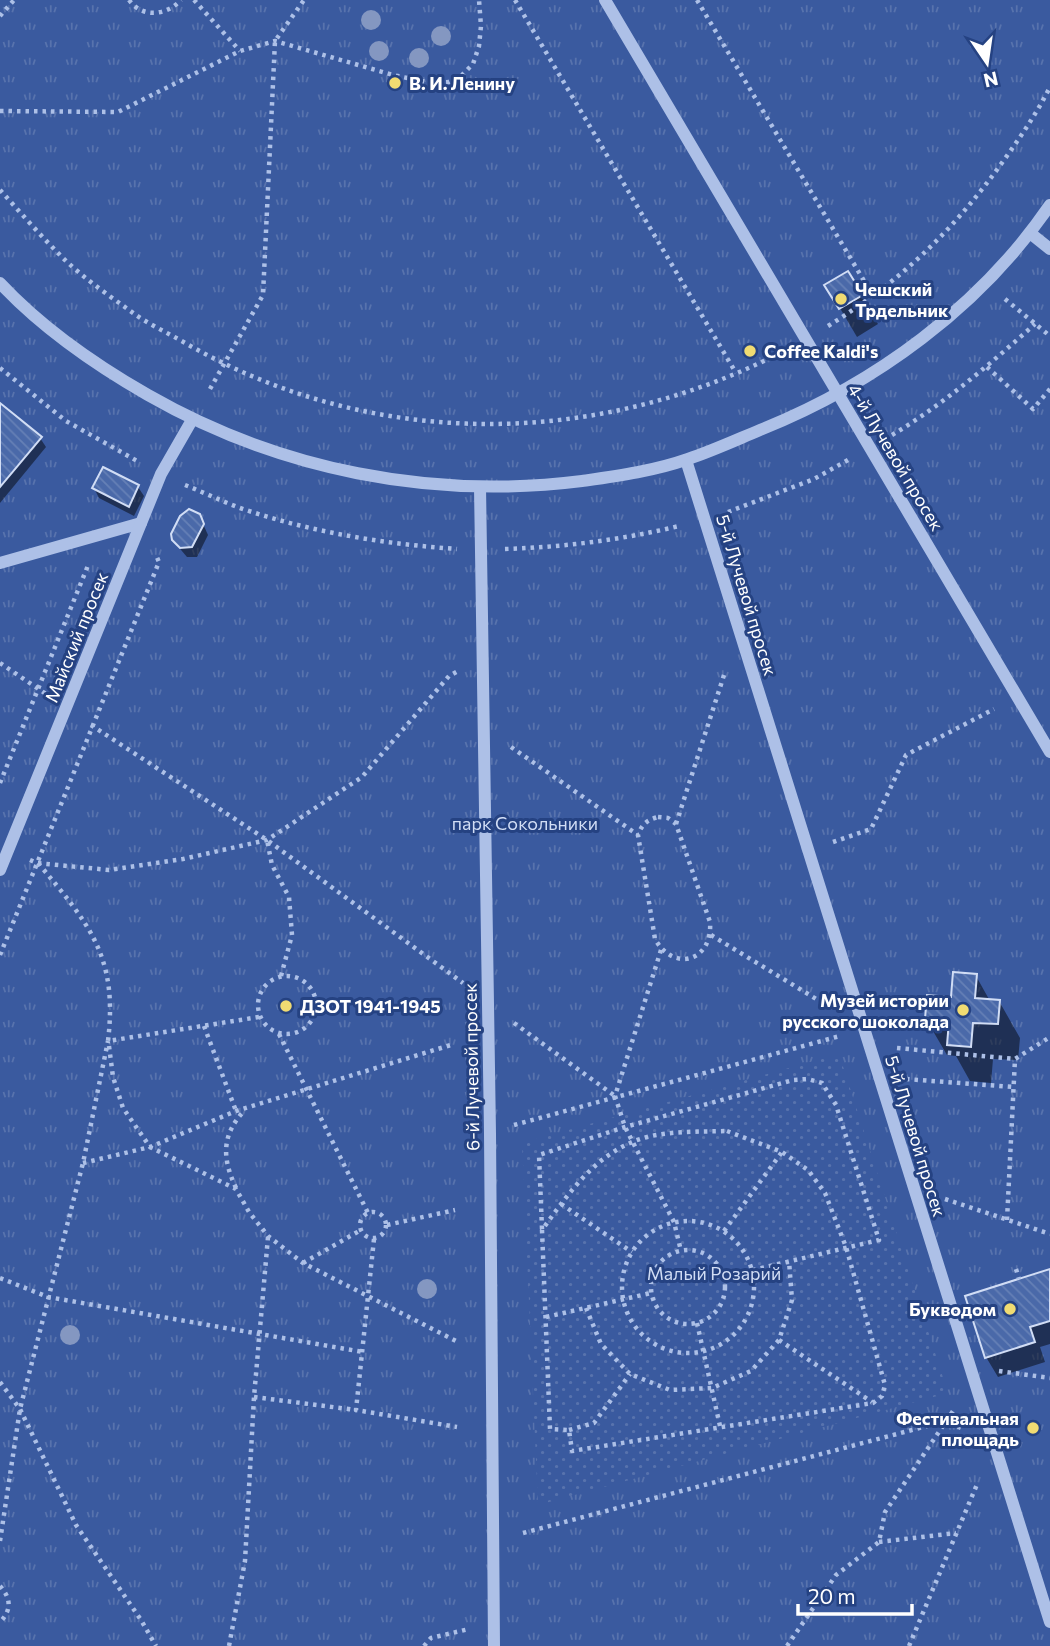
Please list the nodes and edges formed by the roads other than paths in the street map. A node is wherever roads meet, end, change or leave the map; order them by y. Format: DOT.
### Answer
graph roads {
  1 [pos="605,0"];
  2 [pos="1050,205"];
  3 [pos="1030,233"];
  4 [pos="1050,249"];
  5 [pos="0,283"];
  6 [pos="839,395"];
  7 [pos="192,420"];
  8 [pos="686,460"];
  9 [pos="480,487"];
  10 [pos="141,523"];
  11 [pos="0,563"];
  12 [pos="1050,752"];
  13 [pos="0,870"];
  14 [pos="1050,1622"];
  15 [pos="494,1646"];
  1 -- 6 [label="street, 4-й Лучевой просек"];
  2 -- 3 [label="street"];
  3 -- 4 [label="street"];
  3 -- 6 [label="street"];
  5 -- 7 [label="street"];
  6 -- 8 [label="street"];
  6 -- 12 [label="street, 4-й Лучевой просек"];
  7 -- 9 [label="street"];
  7 -- 10 [label="street, Майский просек"];
  8 -- 9 [label="street"];
  8 -- 14 [label="street, 5-й Лучевой просек"];
  9 -- 15 [label="street, 6-й Лучевой просек"];
  10 -- 11 [label="street"];
  10 -- 13 [label="street, Майский просек"];
}
